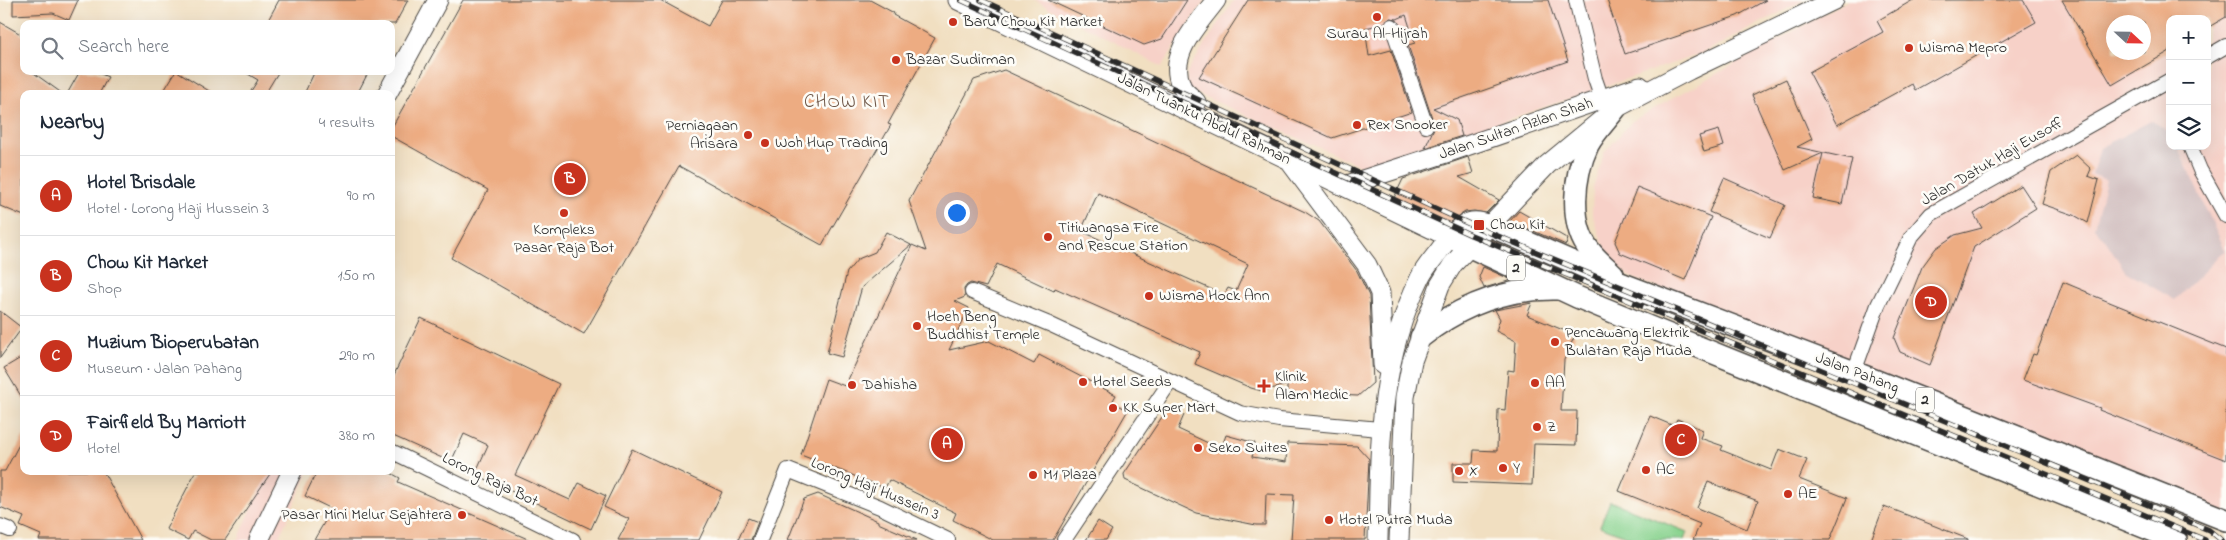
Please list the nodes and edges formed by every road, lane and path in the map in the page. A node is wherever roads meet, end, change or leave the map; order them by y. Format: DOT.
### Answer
graph roads {
  1 [pos="438,0"];
  2 [pos="958,0"];
  3 [pos="1216,0"];
  4 [pos="1576,0"];
  5 [pos="1834,0"];
  6 [pos="1392,26"];
  7 [pos="2226,46"];
  8 [pos="2211,55"];
  9 [pos="1125,81"];
  10 [pos="2166,88"];
  11 [pos="389,90"];
  12 [pos="1196,102"];
  13 [pos="1609,104"];
  14 [pos="1426,126"];
  15 [pos="2192,150"];
  16 [pos="1289,160"];
  17 [pos="1323,176"];
  18 [pos="1344,186"];
  19 [pos="2226,216"];
  20 [pos="1488,225"];
  21 [pos="1449,238"];
  22 [pos="1470,247"];
  23 [pos="1623,284"];
  24 [pos="1562,290"];
  25 [pos="972,292"];
  26 [pos="1421,337"];
  27 [pos="1854,372"];
  28 [pos="1170,382"];
  29 [pos="1380,429"];
  30 [pos="395,453"];
  31 [pos="290,475"];
  32 [pos="2226,520"];
  33 [pos="260,540"];
  34 [pos="573,540"];
  35 [pos="760,540"];
  36 [pos="948,540"];
  37 [pos="1064,540"];
  38 [pos="1378,540"];
  39 [pos="1399,540"];
  40 [pos="2176,540"];
  1 -- 11 [label="main road"];
  2 -- 9 [label="main road, Jalan Tuanku Abdul Rahman / 2"];
  3 -- 12 [label="main road"];
  4 -- 13 [label="street"];
  5 -- 13 [label="main road, Jalan Sultan Azlan Shah"];
  6 -- 14 [label="street"];
  7 -- 8 [label="street"];
  9 -- 12 [label="main road"];
  9 -- 16 [label="main road, Jalan Tuanku Abdul Rahman / 2"];
  10 -- 27 [label="street, Jalan Datuk Haji Eusoff"];
  12 -- 17 [label="main road"];
  13 -- 18 [label="main road, Jalan Sultan Azlan Shah"];
  13 -- 20 [label="main road, Jalan Sultan Azlan Shah"];
  13 -- 23 [label="main road"];
  15 -- 19 [label="street"];
  16 -- 17 [label="main road, Jalan Tuanku Abdul Rahman / 2"];
  16 -- 29 [label="main road"];
  17 -- 18 [label="main road, Jalan Tuanku Abdul Rahman / 2"];
  18 -- 21 [label="main road, Jalan Tuanku Abdul Rahman / 2"];
  20 -- 21 [label="main road"];
  20 -- 22 [label="main road, Jalan Sultan Azlan Shah"];
  20 -- 23 [label="main road, Jalan Pahang / 2"];
  21 -- 22 [label="main road, 2"];
  21 -- 29 [label="main road"];
  22 -- 24 [label="main road, 2"];
  22 -- 26 [label="main road, Jalan Sultan Azlan Shah"];
  23 -- 27 [label="main road, Jalan Pahang / 2"];
  24 -- 26 [label="main road"];
  24 -- 40 [label="main road, 2"];
  25 -- 28 [label="street"];
  26 -- 39 [label="main road, Jalan Sultan Azlan Shah"];
  27 -- 32 [label="main road, Jalan Pahang / 2"];
  28 -- 29 [label="street"];
  28 -- 37 [label="street"];
  29 -- 38 [label="main road"];
  30 -- 34 [label="street, Lorong Raja Bot"];
  31 -- 33 [label="main road"];
  35 -- 36 [label="street, Lorong Haji Hussein 3"];
}
